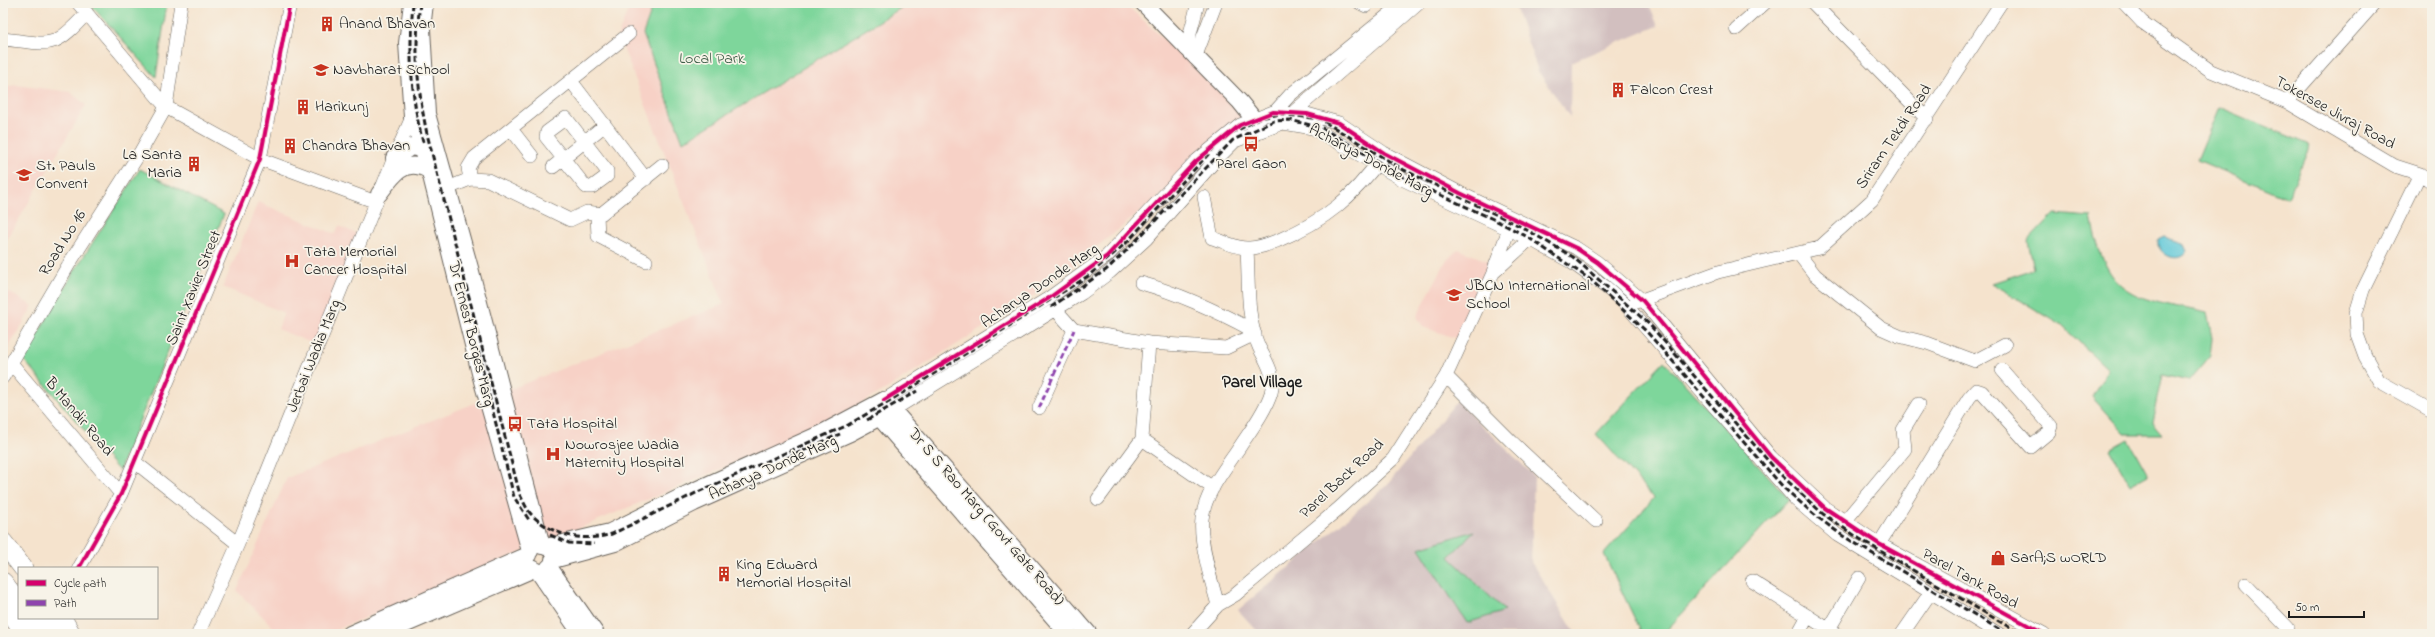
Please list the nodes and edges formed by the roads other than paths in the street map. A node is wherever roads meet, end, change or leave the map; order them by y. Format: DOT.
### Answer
graph roads {
  1 [pos="78,3"];
  2 [pos="181,3"];
  3 [pos="290,3"];
  4 [pos="412,3"];
  5 [pos="424,3"];
  6 [pos="1143,3"];
  7 [pos="1198,3"];
  8 [pos="1216,3"];
  9 [pos="1403,3"];
  10 [pos="1419,3"];
  11 [pos="1765,3"];
  12 [pos="1813,3"];
  13 [pos="2001,3"];
  14 [pos="2124,3"];
  15 [pos="2375,3"];
  16 [pos="87,13"];
  17 [pos="1736,29"];
  18 [pos="629,34"];
  19 [pos="3,39"];
  20 [pos="1191,53"];
  21 [pos="571,81"];
  22 [pos="2287,102"];
  23 [pos="166,107"];
  24 [pos="1273,112"];
  25 [pos="420,116"];
  26 [pos="1288,118"];
  27 [pos="1927,118"];
  28 [pos="605,125"];
  29 [pos="1258,127"];
  30 [pos="511,129"];
  31 [pos="586,141"];
  32 [pos="430,150"];
  33 [pos="1384,153"];
  34 [pos="532,156"];
  35 [pos="394,158"];
  36 [pos="564,158"];
  37 [pos="260,159"];
  38 [pos="1376,164"];
  39 [pos="662,165"];
  40 [pos="553,167"];
  41 [pos="2420,174"];
  42 [pos="441,178"];
  43 [pos="646,178"];
  44 [pos="470,179"];
  45 [pos="2432,182"];
  46 [pos="1174,185"];
  47 [pos="1184,195"];
  48 [pos="1204,197"];
  49 [pos="378,198"];
  50 [pos="1458,199"];
  51 [pos="597,215"];
  52 [pos="1511,223"];
  53 [pos="1530,239"];
  54 [pos="1247,248"];
  55 [pos="1798,253"];
  56 [pos="646,261"];
  57 [pos="1493,274"];
  58 [pos="1140,283"];
  59 [pos="1643,300"];
  60 [pos="1624,303"];
  61 [pos="1055,310"];
  62 [pos="1027,319"];
  63 [pos="1074,330"];
  64 [pos="1254,332"];
  65 [pos="1149,343"];
  66 [pos="2005,345"];
  67 [pos="481,346"];
  68 [pos="12,363"];
  69 [pos="2002,370"];
  70 [pos="1446,376"];
  71 [pos="3,377"];
  72 [pos="1919,404"];
  73 [pos="1039,408"];
  74 [pos="882,409"];
  75 [pos="2432,411"];
  76 [pos="1142,439"];
  77 [pos="135,462"];
  78 [pos="1782,477"];
  79 [pos="1213,488"];
  80 [pos="121,494"];
  81 [pos="1098,500"];
  82 [pos="1596,521"];
  83 [pos="1845,522"];
  84 [pos="3,542"];
  85 [pos="238,544"];
  86 [pos="1879,544"];
  87 [pos="540,558"];
  88 [pos="3,560"];
  89 [pos="22,567"];
  90 [pos="80,567"];
  91 [pos="1859,578"];
  92 [pos="18,580"];
  93 [pos="1752,581"];
  94 [pos="3,582"];
  95 [pos="2246,584"];
  96 [pos="1931,592"];
  97 [pos="18,602"];
  98 [pos="3,603"];
  99 [pos="1218,605"];
  100 [pos="1808,616"];
  101 [pos="31,619"];
  102 [pos="47,619"];
  103 [pos="63,619"];
  104 [pos="1833,632"];
  105 [pos="25,634"];
  106 [pos="40,634"];
  107 [pos="56,634"];
  108 [pos="71,634"];
  109 [pos="198,634"];
  110 [pos="350,634"];
  111 [pos="383,634"];
  112 [pos="581,634"];
  113 [pos="596,634"];
  114 [pos="1068,634"];
  115 [pos="1089,634"];
  116 [pos="1192,634"];
  117 [pos="1798,634"];
  118 [pos="1902,634"];
  119 [pos="1999,634"];
  120 [pos="2044,634"];
  121 [pos="2286,634"];
  1 -- 16 [label="street"];
  2 -- 23 [label="street"];
  3 -- 37 [label="street, Saint Xavier Street"];
  4 -- 25 [label="main road, Jerbai Wadia Marg"];
  5 -- 25 [label="main road, Jerbai Wadia Marg"];
  6 -- 20 [label="main road"];
  7 -- 20 [label="street"];
  8 -- 20 [label="street"];
  9 -- 24 [label="street, Acharya Donde Marg"];
  10 -- 26 [label="street, Acharya Donde Marg"];
  11 -- 17 [label="street"];
  12 -- 27 [label="street"];
  13 -- 27 [label="street, Sriram Tekdi Road"];
  14 -- 22 [label="street, Tokersee Jivraj Road"];
  15 -- 22 [label="street"];
  16 -- 19 [label="street"];
  16 -- 23 [label="street"];
  18 -- 21 [label="street"];
  20 -- 29 [label="main road"];
  21 -- 28 [label="street"];
  21 -- 30 [label="street"];
  22 -- 41 [label="street, Tokersee Jivraj Road"];
  23 -- 37 [label="street"];
  23 -- 68 [label="street, Road No 16"];
  24 -- 26 [label="street, Acharya Donde Marg"];
  24 -- 29 [label="street, Acharya Donde Marg"];
  25 -- 32 [label="main road, Dr Ernest Borges Marg"];
  25 -- 35 [label="street, Jerbai Wadia Marg"];
  26 -- 29 [label="street, Acharya Donde Marg"];
  26 -- 33 [label="street"];
  26 -- 38 [label="street, Acharya Donde Marg"];
  27 -- 55 [label="street, Sriram Tekdi Road"];
  28 -- 31 [label="street"];
  28 -- 43 [label="street"];
  29 -- 46 [label="street, Acharya Donde Marg"];
  29 -- 47 [label="street, Acharya Donde Marg"];
  30 -- 34 [label="street"];
  30 -- 44 [label="street"];
  31 -- 36 [label="street"];
  31 -- 36 [label="street"];
  31 -- 36 [label="street"];
  32 -- 35 [label="main road"];
  32 -- 42 [label="main road, Dr Ernest Borges Marg"];
  33 -- 38 [label="street"];
  33 -- 50 [label="street"];
  35 -- 49 [label="street, Jerbai Wadia Marg"];
  36 -- 40 [label="street"];
  37 -- 49 [label="street"];
  37 -- 77 [label="street, Saint Xavier Street"];
  38 -- 50 [label="street, Acharya Donde Marg"];
  38 -- 54 [label="street"];
  39 -- 43 [label="street"];
  41 -- 45 [label="street, Tokersee Jivraj Road"];
  41 -- 75 [label="street"];
  42 -- 44 [label="street"];
  42 -- 49 [label="main road"];
  42 -- 67 [label="main road, Dr Ernest Borges Marg"];
  42 -- 67 [label="main road, Dr Ernest Borges Marg"];
  43 -- 51 [label="street"];
  44 -- 51 [label="street"];
  46 -- 47 [label="street"];
  46 -- 62 [label="street, Acharya Donde Marg"];
  47 -- 61 [label="street, Acharya Donde Marg"];
  48 -- 54 [label="street"];
  49 -- 85 [label="street, Jerbai Wadia Marg"];
  50 -- 52 [label="street"];
  51 -- 56 [label="street"];
  52 -- 53 [label="street"];
  52 -- 57 [label="street"];
  52 -- 59 [label="street"];
  53 -- 57 [label="street, Parel Back Road"];
  53 -- 60 [label="street"];
  54 -- 64 [label="street"];
  55 -- 59 [label="street, Sriram Tekdi Road"];
  55 -- 66 [label="street"];
  57 -- 70 [label="street, Parel Back Road"];
  58 -- 64 [label="street"];
  59 -- 60 [label="street, Sriram Tekdi Road"];
  59 -- 78 [label="street"];
  60 -- 78 [label="street"];
  61 -- 62 [label="street, Acharya Donde Marg"];
  61 -- 63 [label="street"];
  62 -- 74 [label="street, Acharya Donde Marg"];
  63 -- 65 [label="street"];
  63 -- 73 [label="street"];
  64 -- 65 [label="street"];
  64 -- 79 [label="street"];
  65 -- 76 [label="street"];
  67 -- 87 [label="main road, Dr Ernest Borges Marg"];
  68 -- 71 [label="street, Road No 16"];
  68 -- 80 [label="street, B Mandir Road"];
  69 -- 86 [label="street"];
  70 -- 82 [label="street"];
  70 -- 99 [label="street, Parel Back Road"];
  72 -- 83 [label="street"];
  74 -- 87 [label="main road, Acharya Donde Marg"];
  74 -- 114 [label="main road"];
  74 -- 115 [label="main road, Dr S S Rao Marg (Govt Gate Road)"];
  76 -- 79 [label="street"];
  76 -- 81 [label="street"];
  77 -- 80 [label="street, Saint Xavier Street"];
  77 -- 85 [label="street"];
  78 -- 83 [label="street, Parel Tank Road"];
  78 -- 96 [label="street"];
  79 -- 99 [label="street"];
  80 -- 90 [label="street, Saint Xavier Street"];
  83 -- 86 [label="street, Parel Tank Road"];
  84 -- 89 [label="highway"];
  85 -- 109 [label="street, Jerbai Wadia Marg"];
  86 -- 120 [label="street, Parel Tank Road"];
  87 -- 110 [label="main road, Acharya Donde Marg"];
  87 -- 111 [label="main road, Acharya Donde Marg"];
  87 -- 112 [label="main road, Dr Ernest Borges Marg"];
  87 -- 113 [label="main road, Dr Ernest Borges Marg"];
  88 -- 92 [label="highway"];
  91 -- 104 [label="street"];
  93 -- 100 [label="street"];
  94 -- 97 [label="highway"];
  95 -- 121 [label="street"];
  96 -- 118 [label="street"];
  96 -- 119 [label="street"];
  98 -- 105 [label="highway"];
  99 -- 116 [label="street, Parel Back Road"];
  100 -- 104 [label="street"];
  100 -- 117 [label="street"];
  101 -- 106 [label="highway"];
  102 -- 107 [label="highway"];
  103 -- 108 [label="highway"];
}
